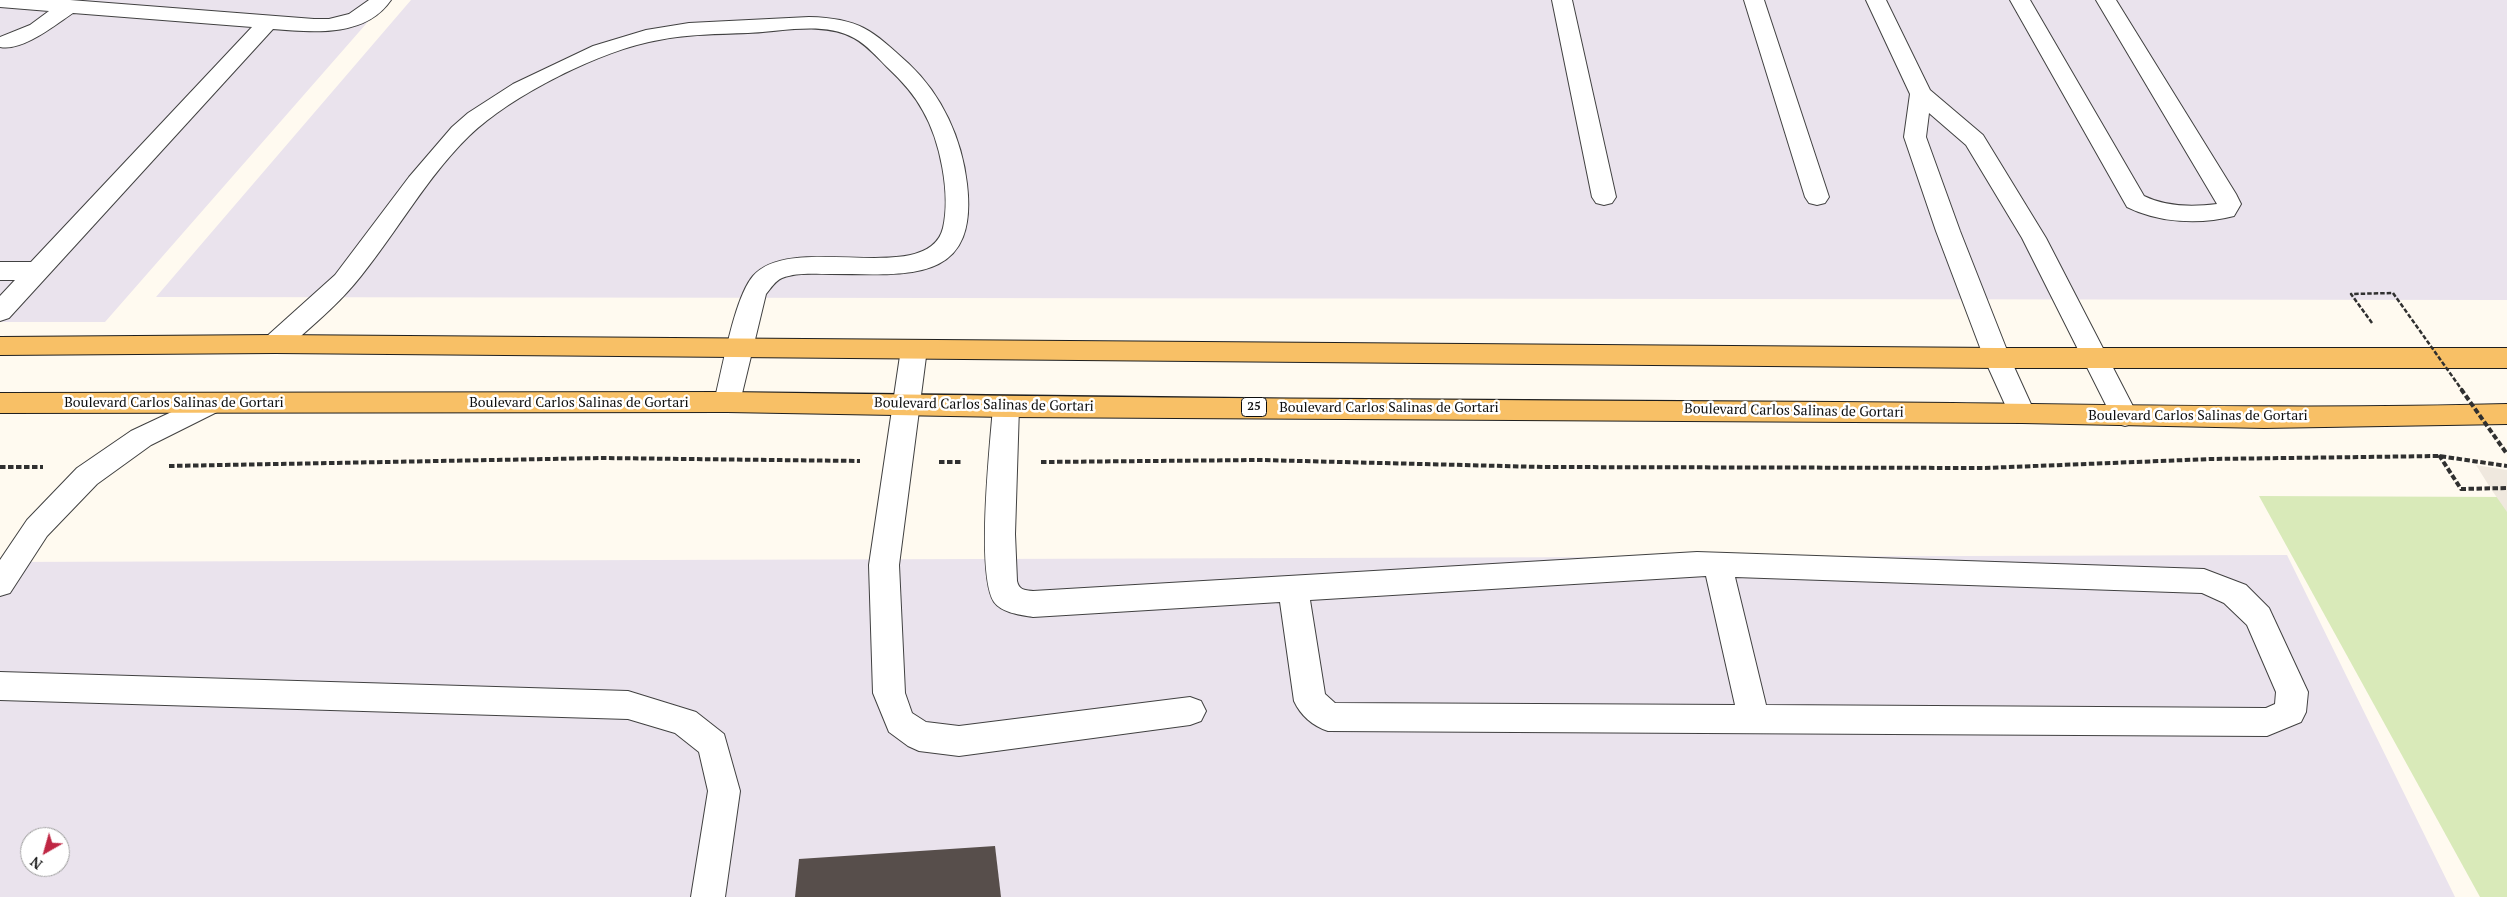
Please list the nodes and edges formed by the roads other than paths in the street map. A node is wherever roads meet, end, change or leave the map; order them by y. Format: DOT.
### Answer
graph roads {
  1 [pos="381,0"];
  2 [pos="1562,0"];
  3 [pos="1754,0"];
  4 [pos="1876,0"];
  5 [pos="2020,0"];
  6 [pos="2106,0"];
  7 [pos="0,1"];
  8 [pos="69,6"];
  9 [pos="268,22"];
  10 [pos="2,44"];
  11 [pos="1921,94"];
  12 [pos="1604,198"];
  13 [pos="1817,198"];
  14 [pos="38,271"];
  15 [pos="0,272"];
  16 [pos="0,312"];
  17 [pos="275,344"];
  18 [pos="0,346"];
  19 [pos="740,348"];
  20 [pos="914,349"];
  21 [pos="1997,358"];
  22 [pos="2096,358"];
  23 [pos="2507,358"];
  24 [pos="727,402"];
  25 [pos="0,403"];
  26 [pos="212,403"];
  27 [pos="906,404"];
  28 [pos="1006,407"];
  29 [pos="2022,413"];
  30 [pos="2507,414"];
  31 [pos="2125,416"];
  32 [pos="1718,566"];
  33 [pos="0,584"];
  34 [pos="1293,588"];
  35 [pos="0,686"];
  36 [pos="1190,712"];
  37 [pos="1754,720"];
  38 [pos="708,897"];
  1 -- 9 [label="lane"];
  2 -- 12 [label="lane"];
  3 -- 13 [label="lane"];
  4 -- 11 [label="lane"];
  5 -- 6 [label="lane"];
  7 -- 8 [label="lane"];
  8 -- 9 [label="lane"];
  8 -- 10 [label="lane"];
  9 -- 14 [label="lane"];
  11 -- 21 [label="lane"];
  11 -- 22 [label="lane"];
  14 -- 15 [label="lane"];
  14 -- 16 [label="lane"];
  17 -- 18 [label="main road"];
  17 -- 19 [label="main road"];
  17 -- 19 [label="lane"];
  19 -- 20 [label="main road"];
  19 -- 24 [label="lane"];
  20 -- 21 [label="main road"];
  20 -- 27 [label="lane"];
  21 -- 22 [label="main road"];
  21 -- 29 [label="lane"];
  22 -- 23 [label="main road"];
  22 -- 31 [label="lane"];
  24 -- 26 [label="main road, Boulevard Carlos Salinas de Gortari / 25"];
  24 -- 27 [label="main road, Boulevard Carlos Salinas de Gortari / 25"];
  25 -- 26 [label="main road, Boulevard Carlos Salinas de Gortari / 25"];
  26 -- 33 [label="lane"];
  27 -- 28 [label="main road, Boulevard Carlos Salinas de Gortari / 25"];
  27 -- 36 [label="lane"];
  28 -- 29 [label="main road, Boulevard Carlos Salinas de Gortari / 25"];
  28 -- 34 [label="lane"];
  29 -- 31 [label="main road, Boulevard Carlos Salinas de Gortari / 25"];
  30 -- 31 [label="main road, Boulevard Carlos Salinas de Gortari / 25"];
  32 -- 34 [label="lane"];
  32 -- 37 [label="lane"];
  32 -- 37 [label="lane"];
  34 -- 37 [label="lane"];
  35 -- 38 [label="lane"];
}
